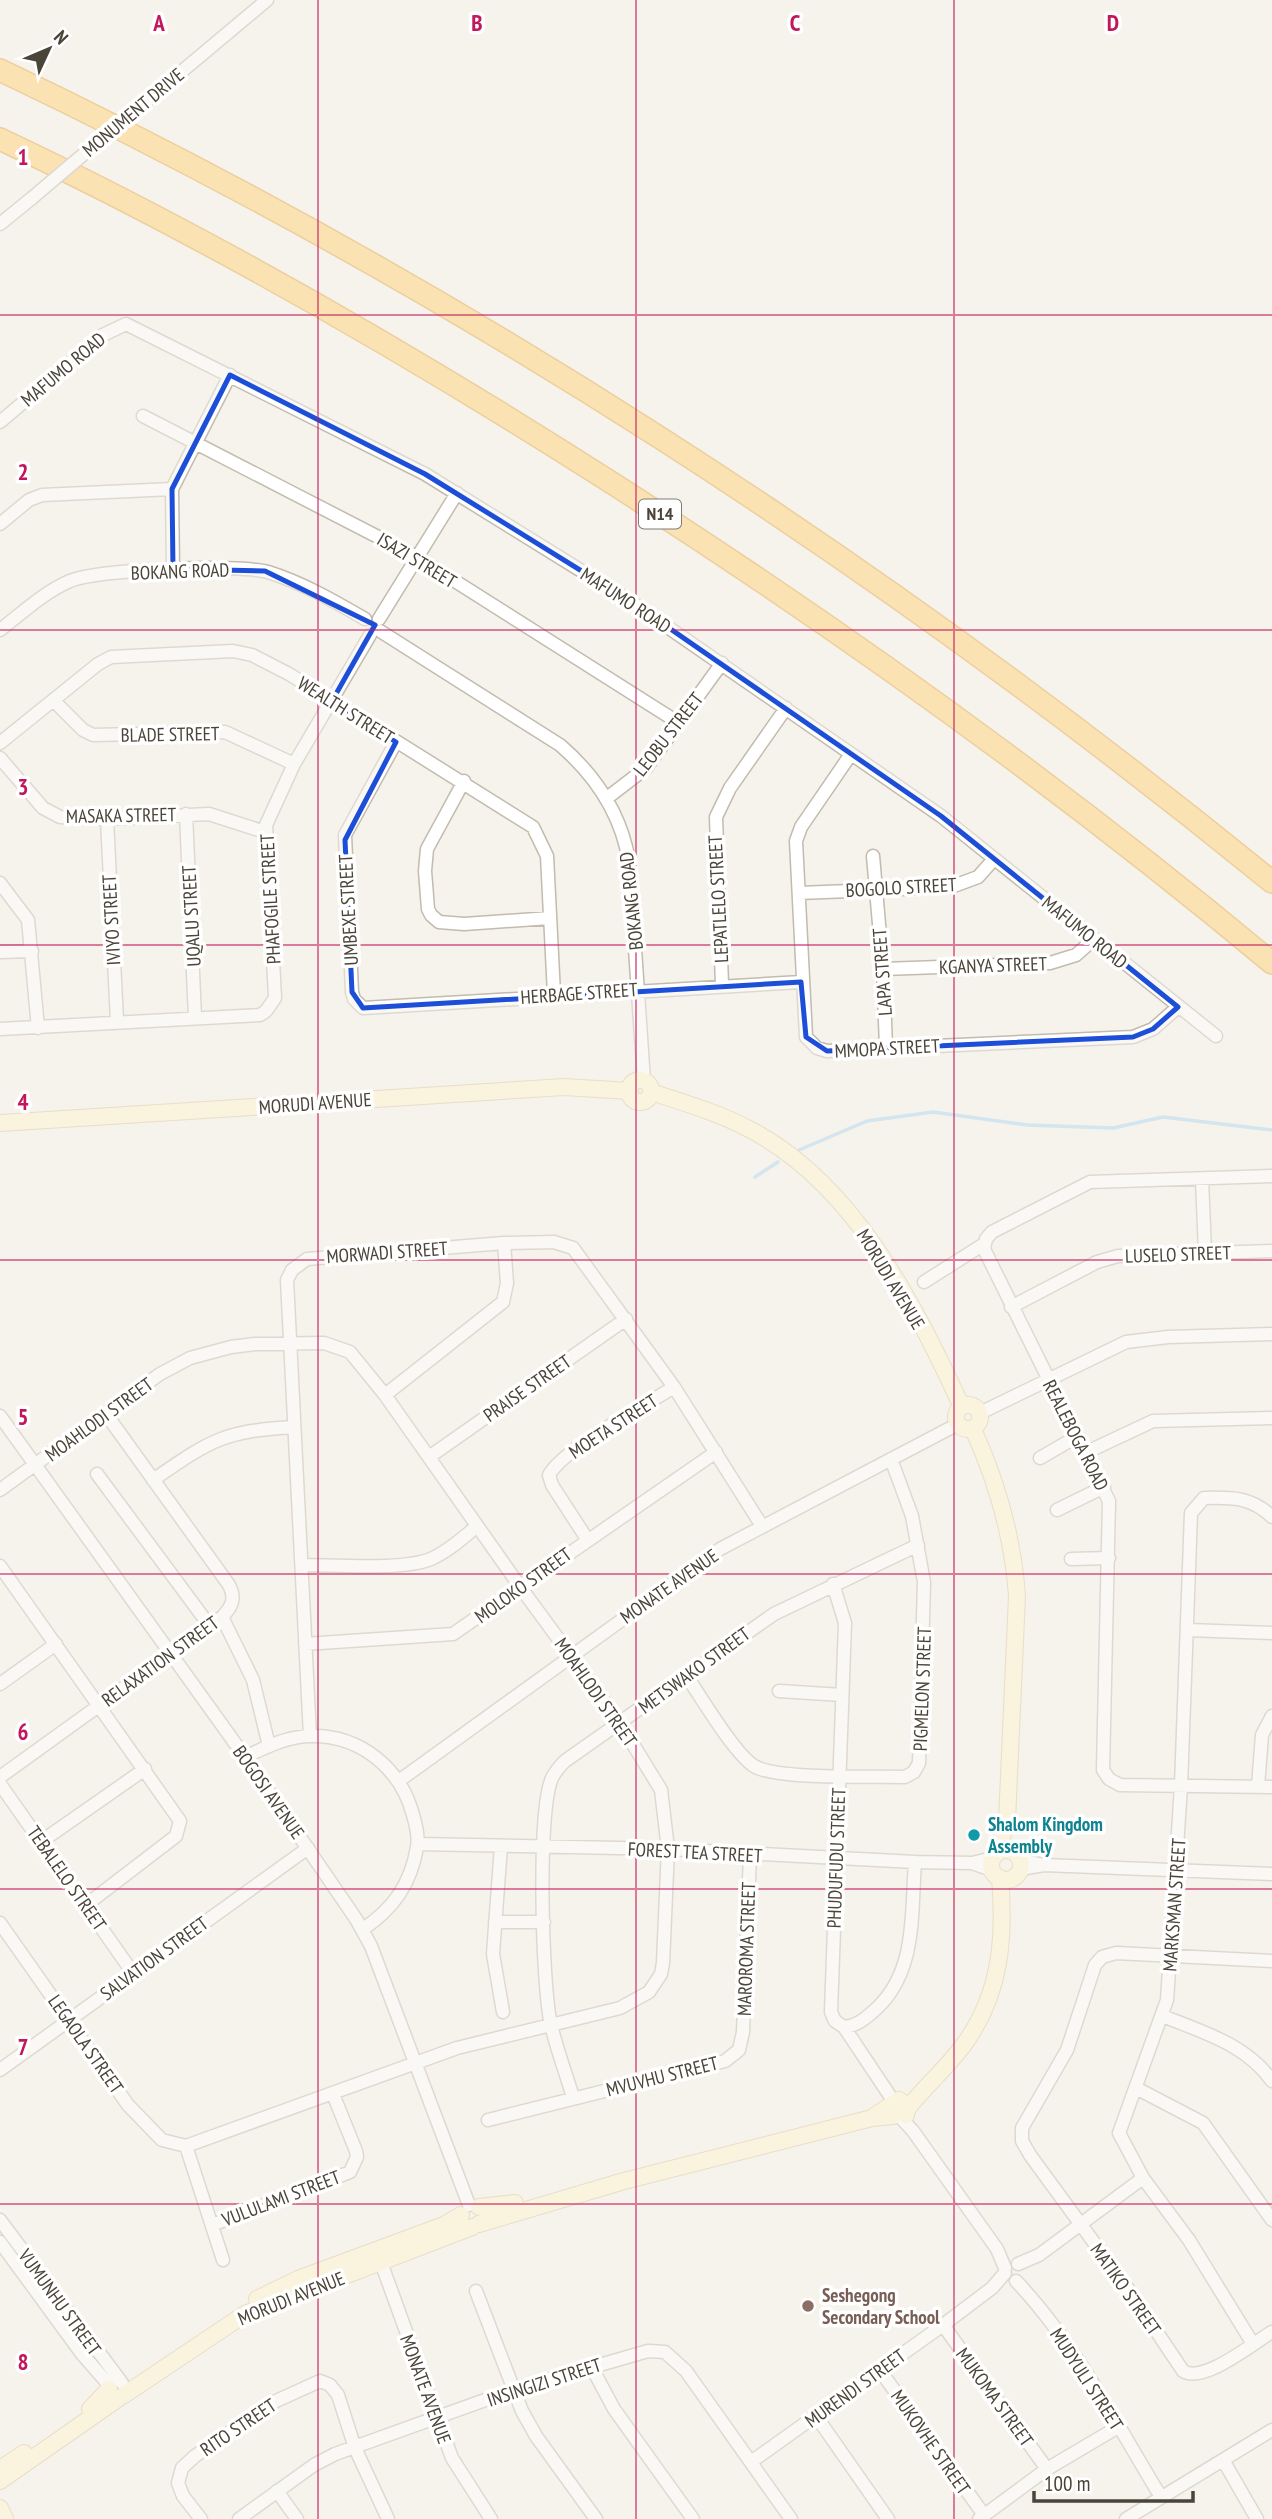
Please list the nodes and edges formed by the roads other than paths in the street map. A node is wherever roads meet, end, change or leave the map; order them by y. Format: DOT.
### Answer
graph roads {
  1 [pos="267,0"];
  2 [pos="0,70"];
  3 [pos="0,139"];
  4 [pos="0,224"];
  5 [pos="230,375"];
  6 [pos="143,416"];
  7 [pos="0,422"];
  8 [pos="195,442"];
  9 [pos="172,489"];
  10 [pos="457,493"];
  11 [pos="0,524"];
  12 [pos="417,557"];
  13 [pos="173,569"];
  14 [pos="373,626"];
  15 [pos="0,630"];
  16 [pos="722,663"];
  17 [pos="53,700"];
  18 [pos="332,701"];
  19 [pos="786,708"];
  20 [pos="679,723"];
  21 [pos="396,742"];
  22 [pos="0,743"];
  23 [pos="851,754"];
  24 [pos="0,758"];
  25 [pos="294,764"];
  26 [pos="464,781"];
  27 [pos="607,798"];
  28 [pos="187,814"];
  29 [pos="107,819"];
  30 [pos="265,832"];
  31 [pos="873,856"];
  32 [pos="994,859"];
  33 [pos="1272,882"];
  34 [pos="0,883"];
  35 [pos="874,889"];
  36 [pos="799,893"];
  37 [pos="550,918"];
  38 [pos="1094,939"];
  39 [pos="32,951"];
  40 [pos="0,952"];
  41 [pos="1272,963"];
  42 [pos="883,969"];
  43 [pos="801,982"];
  44 [pos="722,985"];
  45 [pos="640,989"];
  46 [pos="554,994"];
  47 [pos="358,1005"];
  48 [pos="1178,1007"];
  49 [pos="195,1018"];
  50 [pos="117,1021"];
  51 [pos="38,1028"];
  52 [pos="0,1030"];
  53 [pos="1216,1035"];
  54 [pos="886,1047"];
  55 [pos="648,1087"];
  56 [pos="0,1123"];
  57 [pos="1272,1176"];
  58 [pos="1202,1179"];
  59 [pos="504,1243"];
  60 [pos="984,1244"];
  61 [pos="1272,1251"];
  62 [pos="1205,1252"];
  63 [pos="923,1282"];
  64 [pos="1011,1307"];
  65 [pos="626,1319"];
  66 [pos="1272,1334"];
  67 [pos="289,1343"];
  68 [pos="1048,1379"];
  69 [pos="674,1387"];
  70 [pos="385,1395"];
  71 [pos="962,1406"];
  72 [pos="980,1413"];
  73 [pos="106,1414"];
  74 [pos="0,1416"];
  75 [pos="1272,1418"];
  76 [pos="294,1427"];
  77 [pos="966,1427"];
  78 [pos="1078,1436"];
  79 [pos="716,1452"];
  80 [pos="1087,1452"];
  81 [pos="429,1457"];
  82 [pos="1040,1458"];
  83 [pos="891,1459"];
  84 [pos="35,1465"];
  85 [pos="97,1474"];
  86 [pos="153,1480"];
  87 [pos="1104,1487"];
  88 [pos="0,1490"];
  89 [pos="1269,1509"];
  90 [pos="1057,1510"];
  91 [pos="477,1526"];
  92 [pos="762,1526"];
  93 [pos="587,1539"];
  94 [pos="918,1545"];
  95 [pos="1071,1559"];
  96 [pos="1109,1559"];
  97 [pos="302,1565"];
  98 [pos="0,1566"];
  99 [pos="11,1582"];
  100 [pos="833,1584"];
  101 [pos="521,1588"];
  102 [pos="0,1590"];
  103 [pos="222,1617"];
  104 [pos="209,1625"];
  105 [pos="1188,1630"];
  106 [pos="1272,1633"];
  107 [pos="56,1644"];
  108 [pos="305,1644"];
  109 [pos="171,1654"];
  110 [pos="571,1655"];
  111 [pos="685,1675"];
  112 [pos="0,1684"];
  113 [pos="779,1691"];
  114 [pos="842,1695"];
  115 [pos="99,1705"];
  116 [pos="1272,1716"];
  117 [pos="620,1723"];
  118 [pos="310,1735"];
  119 [pos="269,1746"];
  120 [pos="245,1757"];
  121 [pos="145,1769"];
  122 [pos="838,1775"];
  123 [pos="0,1777"];
  124 [pos="400,1780"];
  125 [pos="0,1784"];
  126 [pos="1181,1786"];
  127 [pos="1258,1786"];
  128 [pos="1272,1787"];
  129 [pos="42,1842"];
  130 [pos="418,1844"];
  131 [pos="501,1846"];
  132 [pos="308,1847"];
  133 [pos="544,1847"];
  134 [pos="668,1849"];
  135 [pos="750,1855"];
  136 [pos="836,1859"];
  137 [pos="915,1862"];
  138 [pos="1006,1865"];
  139 [pos="1176,1870"];
  140 [pos="1272,1874"];
  141 [pos="86,1905"];
  142 [pos="495,1922"];
  143 [pos="544,1922"];
  144 [pos="0,1923"];
  145 [pos="363,1929"];
  146 [pos="1171,1956"];
  147 [pos="1272,1961"];
  148 [pos="134,1973"];
  149 [pos="503,2012"];
  150 [pos="1163,2015"];
  151 [pos="69,2020"];
  152 [pos="551,2024"];
  153 [pos="839,2024"];
  154 [pos="743,2042"];
  155 [pos="416,2062"];
  156 [pos="1,2068"];
  157 [pos="1272,2081"];
  158 [pos="1136,2088"];
  159 [pos="333,2094"];
  160 [pos="573,2097"];
  161 [pos="899,2109"];
  162 [pos="488,2120"];
  163 [pos="186,2146"];
  164 [pos="1143,2178"];
  165 [pos="472,2215"];
  166 [pos="0,2220"];
  167 [pos="1272,2220"];
  168 [pos="212,2225"];
  169 [pos="1082,2225"];
  170 [pos="0,2242"];
  171 [pos="379,2257"];
  172 [pos="223,2260"];
  173 [pos="1014,2272"];
  174 [pos="476,2291"];
  175 [pos="943,2325"];
  176 [pos="1272,2332"];
  177 [pos="1253,2344"];
  178 [pos="591,2366"];
  179 [pos="879,2369"];
  180 [pos="117,2390"];
  181 [pos="513,2390"];
  182 [pos="816,2416"];
  183 [pos="435,2418"];
  184 [pos="1118,2427"];
  185 [pos="1272,2430"];
  186 [pos="355,2448"];
  187 [pos="1223,2460"];
  188 [pos="751,2462"];
  189 [pos="1047,2469"];
  190 [pos="2,2476"];
  191 [pos="277,2491"];
  192 [pos="1161,2497"];
  193 [pos="0,2508"];
  194 [pos="981,2517"];
  195 [pos="5,2519"];
  196 [pos="201,2519"];
  197 [pos="239,2519"];
  198 [pos="297,2519"];
  199 [pos="388,2519"];
  200 [pos="491,2519"];
  201 [pos="596,2519"];
  202 [pos="693,2519"];
  203 [pos="791,2519"];
  204 [pos="888,2519"];
  205 [pos="1126,2519"];
  206 [pos="1257,2519"];
  1 -- 4 [label="street, MONUMENT DRIVE, bridge"];
  2 -- 33 [label="highway"];
  3 -- 41 [label="highway, N14"];
  5 -- 7 [label="street, MAFUMO ROAD"];
  5 -- 8 [label="street"];
  5 -- 10 [label="street, MAFUMO ROAD"];
  6 -- 8 [label="street, ISAZI STREET"];
  8 -- 9 [label="street"];
  8 -- 12 [label="street, ISAZI STREET"];
  9 -- 11 [label="street"];
  9 -- 13 [label="street"];
  10 -- 12 [label="street, PHAFOGILE STREET"];
  10 -- 16 [label="street, MAFUMO ROAD"];
  12 -- 14 [label="street, PHAFOGILE STREET"];
  12 -- 20 [label="street, ISAZI STREET"];
  13 -- 14 [label="street, BOKANG ROAD"];
  13 -- 15 [label="street, BOKANG ROAD"];
  14 -- 18 [label="street, PHAFOGILE STREET"];
  14 -- 27 [label="street, BOKANG ROAD"];
  16 -- 19 [label="street, MAFUMO ROAD"];
  16 -- 20 [label="street, LEOBU STREET"];
  17 -- 18 [label="street, WEALTH STREET"];
  17 -- 22 [label="street, WEALTH STREET"];
  17 -- 25 [label="street, BLADE STREET"];
  18 -- 21 [label="street, WEALTH STREET"];
  18 -- 25 [label="street, PHAFOGILE STREET"];
  19 -- 23 [label="street, MAFUMO ROAD"];
  19 -- 44 [label="street, LEPATLELO STREET"];
  20 -- 27 [label="street, LEOBU STREET"];
  21 -- 26 [label="street, WEALTH STREET"];
  21 -- 47 [label="street, UMBEXE STREET"];
  23 -- 32 [label="street, MAFUMO ROAD"];
  23 -- 36 [label="street, MMOPA STREET"];
  24 -- 29 [label="street, MASAKA STREET"];
  25 -- 30 [label="street, PHAFOGILE STREET"];
  26 -- 37 [label="street, WEALTH STREET"];
  26 -- 37 [label="street"];
  27 -- 45 [label="street, BOKANG ROAD"];
  28 -- 29 [label="street, MASAKA STREET"];
  28 -- 30 [label="street, MASAKA STREET"];
  28 -- 49 [label="street, UQALU STREET"];
  29 -- 50 [label="street, IVIYO STREET"];
  30 -- 49 [label="street, PHAFOGILE STREET"];
  31 -- 35 [label="street, LAPA STREET"];
  32 -- 35 [label="street, BOGOLO STREET"];
  32 -- 38 [label="street, MAFUMO ROAD"];
  34 -- 39 [label="street"];
  35 -- 36 [label="street, BOGOLO STREET"];
  35 -- 42 [label="street, LAPA STREET"];
  36 -- 43 [label="street, MMOPA STREET"];
  37 -- 46 [label="street, WEALTH STREET"];
  38 -- 42 [label="street, KGANYA STREET"];
  38 -- 48 [label="street, MAFUMO ROAD"];
  39 -- 40 [label="street"];
  39 -- 51 [label="street"];
  42 -- 54 [label="street, LAPA STREET"];
  43 -- 44 [label="street, HERBAGE STREET"];
  43 -- 54 [label="street, MMOPA STREET"];
  44 -- 45 [label="street, HERBAGE STREET"];
  45 -- 46 [label="street, HERBAGE STREET"];
  45 -- 55 [label="street, BOKANG ROAD"];
  46 -- 47 [label="street, HERBAGE STREET"];
  48 -- 53 [label="street, MAFUMO ROAD"];
  48 -- 54 [label="street, MMOPA STREET"];
  49 -- 50 [label="street"];
  50 -- 51 [label="street"];
  51 -- 52 [label="street"];
  55 -- 56 [label="street, MORUDI AVENUE"];
  55 -- 71 [label="street, MORUDI AVENUE"];
  57 -- 58 [label="street"];
  58 -- 60 [label="street"];
  58 -- 62 [label="street"];
  59 -- 65 [label="street, MORWADI STREET"];
  59 -- 67 [label="street, MORWADI STREET"];
  59 -- 70 [label="street"];
  60 -- 63 [label="street"];
  60 -- 64 [label="street, REALEBOGA ROAD"];
  61 -- 62 [label="street, LUSELO STREET"];
  62 -- 64 [label="street, LUSELO STREET"];
  64 -- 68 [label="street, REALEBOGA ROAD"];
  65 -- 69 [label="street, MORWADI STREET"];
  65 -- 81 [label="street, PRAISE STREET"];
  66 -- 68 [label="street"];
  67 -- 70 [label="street, MOAHLODI STREET"];
  67 -- 73 [label="street, MOAHLODI STREET"];
  67 -- 76 [label="street, MORWADI STREET"];
  68 -- 72 [label="street"];
  68 -- 78 [label="street, REALEBOGA ROAD"];
  69 -- 79 [label="street, MORWADI STREET"];
  69 -- 93 [label="street, MOETA STREET"];
  70 -- 81 [label="street, MOAHLODI STREET"];
  71 -- 72 [label="street"];
  71 -- 77 [label="street"];
  72 -- 77 [label="street"];
  73 -- 84 [label="street, MOAHLODI STREET"];
  73 -- 86 [label="street, RELAXATION STREET"];
  74 -- 84 [label="street, BOGOSI AVENUE"];
  75 -- 80 [label="street"];
  76 -- 86 [label="street"];
  76 -- 97 [label="street, MORWADI STREET"];
  77 -- 83 [label="street, MONATE AVENUE"];
  77 -- 138 [label="street, MORUDI AVENUE"];
  78 -- 80 [label="street, REALEBOGA ROAD"];
  78 -- 82 [label="street"];
  79 -- 92 [label="street, MORWADI STREET"];
  79 -- 93 [label="street, MOLOKO STREET"];
  80 -- 87 [label="street, REALEBOGA ROAD"];
  81 -- 91 [label="street, MOAHLODI STREET"];
  83 -- 92 [label="street, MONATE AVENUE"];
  83 -- 94 [label="street, PIGMELON STREET"];
  84 -- 88 [label="street, MOAHLODI STREET"];
  84 -- 109 [label="street, BOGOSI AVENUE"];
  85 -- 104 [label="street"];
  86 -- 103 [label="street, RELAXATION STREET"];
  87 -- 90 [label="street"];
  87 -- 96 [label="street, REALEBOGA ROAD"];
  89 -- 105 [label="street, MARKSMAN STREET"];
  91 -- 97 [label="street"];
  91 -- 101 [label="street, MOAHLODI STREET"];
  92 -- 110 [label="street, MONATE AVENUE"];
  93 -- 101 [label="street, MOLOKO STREET"];
  94 -- 100 [label="street, METSWAKO STREET"];
  94 -- 122 [label="street, PIGMELON STREET"];
  95 -- 96 [label="street"];
  96 -- 126 [label="street, REALEBOGA ROAD"];
  97 -- 108 [label="street, MORWADI STREET"];
  98 -- 99 [label="street"];
  99 -- 102 [label="street"];
  99 -- 107 [label="street"];
  100 -- 111 [label="street, METSWAKO STREET"];
  100 -- 114 [label="street, PHUDUFUDU STREET"];
  101 -- 108 [label="street, MOLOKO STREET"];
  101 -- 110 [label="street, MOAHLODI STREET"];
  103 -- 104 [label="street, RELAXATION STREET"];
  103 -- 119 [label="street"];
  104 -- 109 [label="street, RELAXATION STREET"];
  105 -- 106 [label="street"];
  105 -- 126 [label="street, MARKSMAN STREET"];
  107 -- 112 [label="street"];
  107 -- 115 [label="street"];
  108 -- 118 [label="street, MORWADI STREET"];
  109 -- 115 [label="street, RELAXATION STREET"];
  109 -- 120 [label="street, BOGOSI AVENUE"];
  110 -- 117 [label="street, MOAHLODI STREET"];
  110 -- 124 [label="street, MONATE AVENUE"];
  111 -- 117 [label="street, METSWAKO STREET"];
  111 -- 122 [label="street, PIGMELON STREET"];
  113 -- 114 [label="street"];
  114 -- 122 [label="street, PHUDUFUDU STREET"];
  115 -- 121 [label="street"];
  115 -- 123 [label="street, RELAXATION STREET"];
  116 -- 127 [label="street"];
  117 -- 133 [label="street, METSWAKO STREET"];
  117 -- 134 [label="street, MOAHLODI STREET"];
  118 -- 119 [label="street"];
  118 -- 124 [label="street"];
  119 -- 120 [label="street"];
  120 -- 132 [label="street, BOGOSI AVENUE"];
  121 -- 129 [label="street"];
  121 -- 141 [label="street"];
  122 -- 136 [label="street, PHUDUFUDU STREET"];
  124 -- 130 [label="street"];
  125 -- 129 [label="street, TEBALELO STREET"];
  126 -- 127 [label="street, REALEBOGA ROAD"];
  126 -- 139 [label="street, MARKSMAN STREET"];
  127 -- 128 [label="street, REALEBOGA ROAD"];
  129 -- 141 [label="street, TEBALELO STREET"];
  130 -- 131 [label="street, FOREST TEA STREET"];
  130 -- 145 [label="street"];
  131 -- 133 [label="street, FOREST TEA STREET"];
  131 -- 142 [label="street"];
  132 -- 145 [label="street, BOGOSI AVENUE"];
  132 -- 148 [label="street, SALVATION STREET"];
  133 -- 134 [label="street, FOREST TEA STREET"];
  133 -- 143 [label="street, METSWAKO STREET"];
  134 -- 135 [label="street, FOREST TEA STREET"];
  134 -- 152 [label="street, MOAHLODI STREET"];
  135 -- 136 [label="street, FOREST TEA STREET"];
  135 -- 154 [label="street, MAROROMA STREET"];
  136 -- 137 [label="street, FOREST TEA STREET"];
  136 -- 153 [label="street, PHUDUFUDU STREET"];
  137 -- 138 [label="street, FOREST TEA STREET"];
  137 -- 153 [label="street"];
  138 -- 139 [label="street, FOREST TEA STREET"];
  138 -- 161 [label="street, MORUDI AVENUE"];
  139 -- 140 [label="street, FOREST TEA STREET"];
  139 -- 146 [label="street, MARKSMAN STREET"];
  141 -- 148 [label="street, TEBALELO STREET"];
  142 -- 143 [label="street"];
  142 -- 149 [label="street"];
  143 -- 152 [label="street, METSWAKO STREET"];
  144 -- 151 [label="street, LEGAOLA STREET"];
  145 -- 155 [label="street, BOGOSI AVENUE"];
  146 -- 147 [label="street"];
  146 -- 150 [label="street, MARKSMAN STREET"];
  146 -- 169 [label="street, MATIKO STREET"];
  148 -- 151 [label="street, SALVATION STREET"];
  150 -- 157 [label="street"];
  150 -- 158 [label="street, MARKSMAN STREET"];
  151 -- 156 [label="street, SALVATION STREET"];
  151 -- 163 [label="street, LEGAOLA STREET"];
  152 -- 155 [label="street, MOAHLODI STREET"];
  152 -- 160 [label="street"];
  153 -- 161 [label="street, MUDYULI STREET"];
  154 -- 160 [label="street, MVUVHU STREET"];
  155 -- 159 [label="street, MOAHLODI STREET"];
  155 -- 165 [label="street, BOGOSI AVENUE"];
  158 -- 164 [label="street, MARKSMAN STREET"];
  158 -- 167 [label="street"];
  159 -- 163 [label="street, MOAHLODI STREET"];
  159 -- 168 [label="street, VULULAMI STREET"];
  160 -- 162 [label="street, MVUVHU STREET"];
  161 -- 165 [label="street, MORUDI AVENUE"];
  161 -- 173 [label="street, MUDYULI STREET"];
  163 -- 168 [label="street"];
  164 -- 169 [label="street, MURENDI STREET"];
  164 -- 177 [label="street, MARKSMAN STREET"];
  165 -- 171 [label="street, MORUDI AVENUE"];
  166 -- 180 [label="street, VUMUNHU STREET"];
  168 -- 172 [label="street"];
  169 -- 173 [label="street, MURENDI STREET"];
  169 -- 177 [label="street, MATIKO STREET"];
  170 -- 180 [label="street, VUMUNHU STREET"];
  171 -- 180 [label="street, MORUDI AVENUE"];
  171 -- 183 [label="street, MONATE AVENUE"];
  173 -- 175 [label="street, MURENDI STREET"];
  173 -- 184 [label="street, MUDYULI STREET"];
  174 -- 181 [label="street"];
  175 -- 179 [label="street, MURENDI STREET"];
  175 -- 189 [label="street, MUKOMA STREET"];
  176 -- 177 [label="street, MATIKO STREET"];
  178 -- 181 [label="street, INSINGIZI STREET"];
  178 -- 188 [label="street, INSINGIZI STREET"];
  178 -- 202 [label="street"];
  179 -- 182 [label="street, MURENDI STREET"];
  179 -- 194 [label="street, MUKOVHE STREET"];
  180 -- 190 [label="street, MORUDI AVENUE"];
  181 -- 183 [label="street, INSINGIZI STREET"];
  181 -- 201 [label="street"];
  182 -- 188 [label="street, MURENDI STREET"];
  182 -- 204 [label="street"];
  183 -- 186 [label="street, INSINGIZI STREET"];
  183 -- 200 [label="street, MONATE AVENUE"];
  184 -- 189 [label="street"];
  184 -- 192 [label="street, MUDYULI STREET"];
  185 -- 187 [label="street"];
  186 -- 191 [label="street, INSINGIZI STREET"];
  186 -- 196 [label="street, RITO STREET"];
  186 -- 199 [label="street"];
  187 -- 192 [label="street"];
  187 -- 206 [label="street"];
  188 -- 203 [label="street, INSINGIZI STREET"];
  189 -- 194 [label="street"];
  191 -- 197 [label="street, INSINGIZI STREET"];
  191 -- 198 [label="street"];
  192 -- 205 [label="street"];
  193 -- 195 [label="street"];
}
